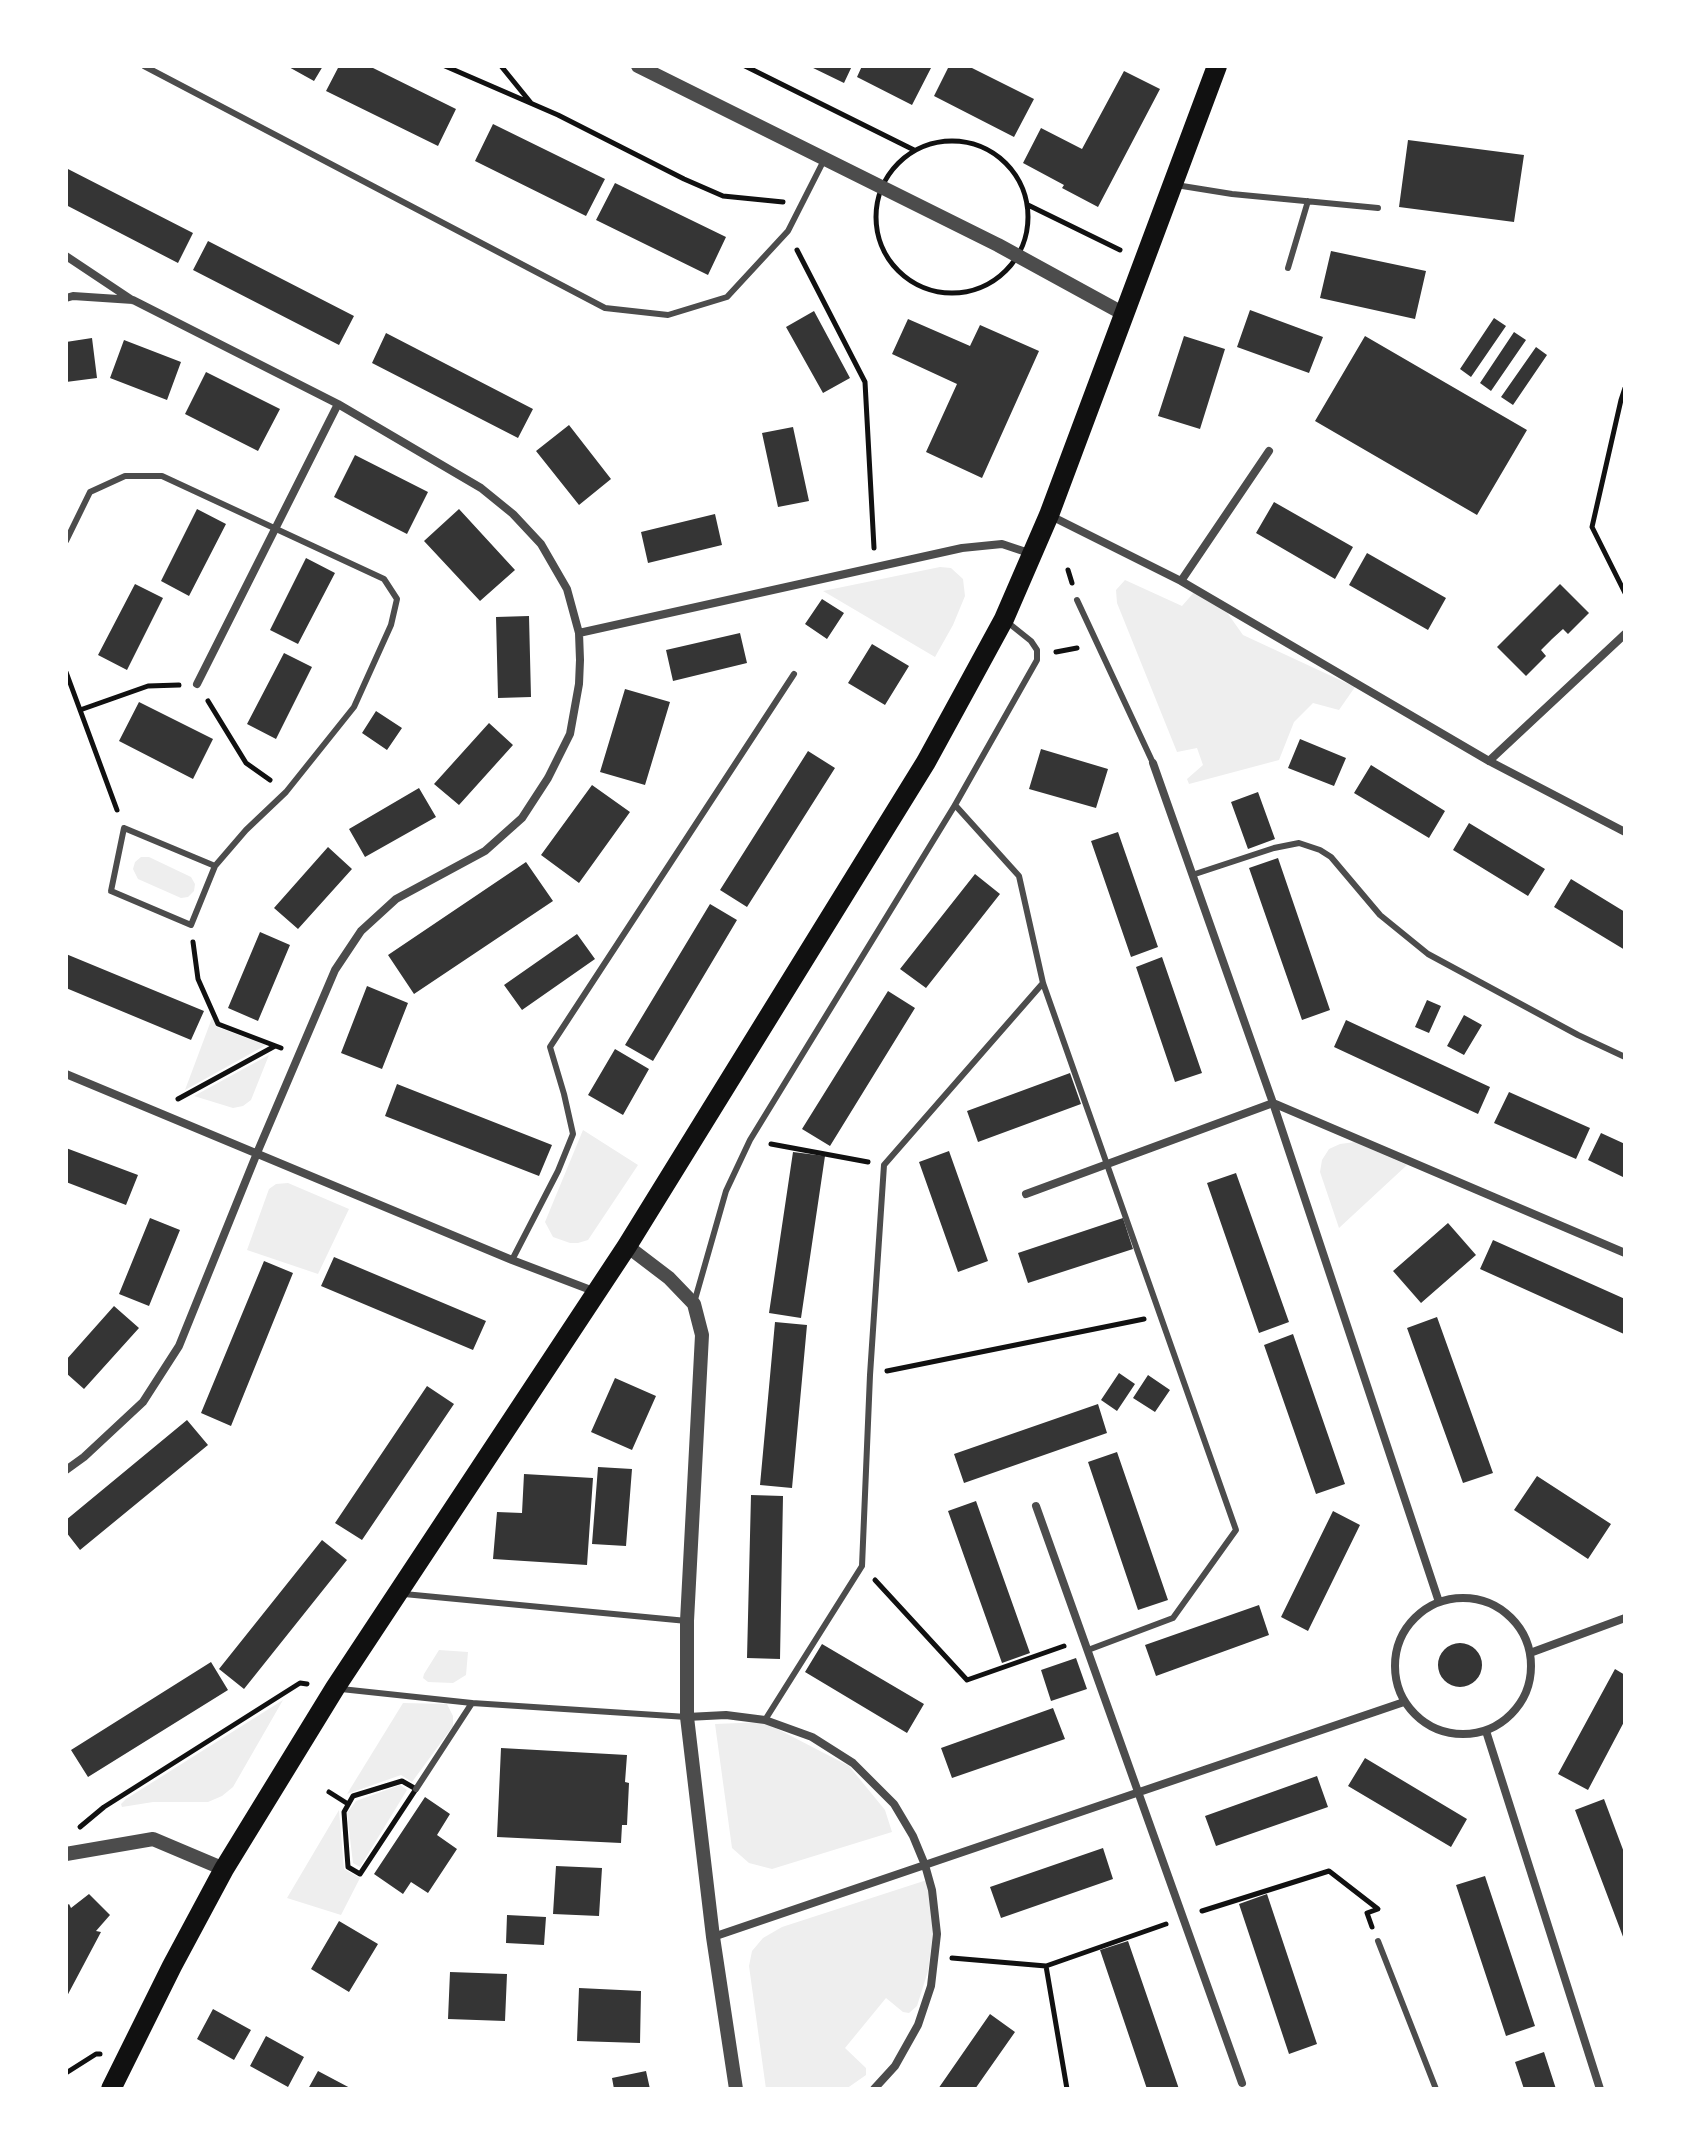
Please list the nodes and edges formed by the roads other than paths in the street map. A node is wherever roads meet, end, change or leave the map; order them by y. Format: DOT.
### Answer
graph roads {
  1 [pos="144,66"];
  2 [pos="638,66"];
  3 [pos="1217,66"];
  4 [pos="824,160"];
  5 [pos="1172,184"];
  6 [pos="1308,201"];
  7 [pos="1378,208"];
  8 [pos="66,256"];
  9 [pos="1288,268"];
  10 [pos="66,298"];
  11 [pos="133,300"];
  12 [pos="1124,314"];
  13 [pos="338,404"];
  14 [pos="1269,451"];
  15 [pos="1049,515"];
  16 [pos="273,529"];
  17 [pos="66,541"];
  18 [pos="1033,554"];
  19 [pos="1181,581"];
  20 [pos="1077,600"];
  21 [pos="1004,619"];
  22 [pos="579,633"];
  23 [pos="1625,634"];
  24 [pos="794,674"];
  25 [pos="197,684"];
  26 [pos="1489,761"];
  27 [pos="1153,763"];
  28 [pos="955,805"];
  29 [pos="1625,832"];
  30 [pos="215,866"];
  31 [pos="1192,875"];
  32 [pos="1043,983"];
  33 [pos="1625,1057"];
  34 [pos="66,1074"];
  35 [pos="1273,1103"];
  36 [pos="257,1153"];
  37 [pos="1107,1164"];
  38 [pos="1026,1194"];
  39 [pos="627,1246"];
  40 [pos="1625,1253"];
  41 [pos="512,1260"];
  42 [pos="597,1292"];
  43 [pos="694,1304"];
  44 [pos="66,1470"];
  45 [pos="1036,1506"];
  46 [pos="397,1594"];
  47 [pos="1439,1602"];
  48 [pos="1625,1618"];
  49 [pos="687,1621"];
  50 [pos="1088,1650"];
  51 [pos="1530,1653"];
  52 [pos="335,1688"];
  53 [pos="1404,1702"];
  54 [pos="472,1703"];
  55 [pos="687,1717"];
  56 [pos="765,1720"];
  57 [pos="1486,1731"];
  58 [pos="416,1789"];
  59 [pos="1138,1792"];
  60 [pos="66,1854"];
  61 [pos="925,1865"];
  62 [pos="224,1869"];
  63 [pos="713,1937"];
  64 [pos="1378,1941"];
  65 [pos="1242,2083"];
  66 [pos="111,2089"];
  67 [pos="736,2089"];
  68 [pos="874,2089"];
  69 [pos="1436,2089"];
  70 [pos="1600,2089"];
  1 -- 4 [label="lane"];
  2 -- 4 [label="street"];
  3 -- 5 [label="main road"];
  4 -- 12 [label="street"];
  5 -- 6 [label="lane"];
  5 -- 12 [label="main road"];
  6 -- 7 [label="lane"];
  6 -- 9 [label="lane"];
  8 -- 11 [label="street"];
  10 -- 11 [label="street"];
  11 -- 13 [label="street"];
  12 -- 15 [label="main road"];
  13 -- 16 [label="street"];
  13 -- 22 [label="street"];
  14 -- 19 [label="street"];
  15 -- 18 [label="main road"];
  15 -- 19 [label="street"];
  16 -- 17 [label="lane"];
  16 -- 25 [label="street"];
  16 -- 30 [label="lane"];
  18 -- 21 [label="main road"];
  18 -- 22 [label="street"];
  19 -- 26 [label="street"];
  20 -- 27 [label="lane"];
  21 -- 28 [label="lane"];
  21 -- 39 [label="main road"];
  22 -- 36 [label="street"];
  23 -- 26 [label="street"];
  24 -- 41 [label="lane"];
  26 -- 29 [label="street"];
  27 -- 31 [label="street"];
  28 -- 32 [label="lane"];
  28 -- 43 [label="lane"];
  30 -- 30 [label="lane"];
  31 -- 33 [label="lane"];
  31 -- 35 [label="street"];
  32 -- 37 [label="lane"];
  32 -- 56 [label="lane"];
  34 -- 36 [label="street"];
  35 -- 37 [label="street"];
  35 -- 40 [label="street"];
  35 -- 47 [label="street"];
  36 -- 41 [label="street"];
  36 -- 44 [label="street"];
  37 -- 38 [label="street"];
  37 -- 50 [label="lane"];
  39 -- 42 [label="main road"];
  39 -- 43 [label="street"];
  41 -- 42 [label="street"];
  42 -- 46 [label="main road"];
  43 -- 49 [label="street"];
  45 -- 50 [label="street"];
  46 -- 49 [label="lane"];
  46 -- 52 [label="main road"];
  47 -- 51 [label="street"];
  47 -- 53 [label="street"];
  48 -- 51 [label="street"];
  49 -- 55 [label="street"];
  50 -- 59 [label="street"];
  51 -- 57 [label="street"];
  52 -- 54 [label="lane"];
  52 -- 62 [label="main road"];
  53 -- 57 [label="street"];
  53 -- 59 [label="street"];
  54 -- 55 [label="lane"];
  54 -- 58 [label="lane"];
  55 -- 56 [label="street"];
  55 -- 63 [label="street"];
  56 -- 61 [label="street"];
  57 -- 70 [label="street"];
  59 -- 61 [label="street"];
  59 -- 65 [label="street"];
  60 -- 62 [label="street"];
  61 -- 63 [label="street"];
  61 -- 68 [label="street"];
  62 -- 66 [label="main road"];
  63 -- 67 [label="street"];
  64 -- 69 [label="lane"];
}
